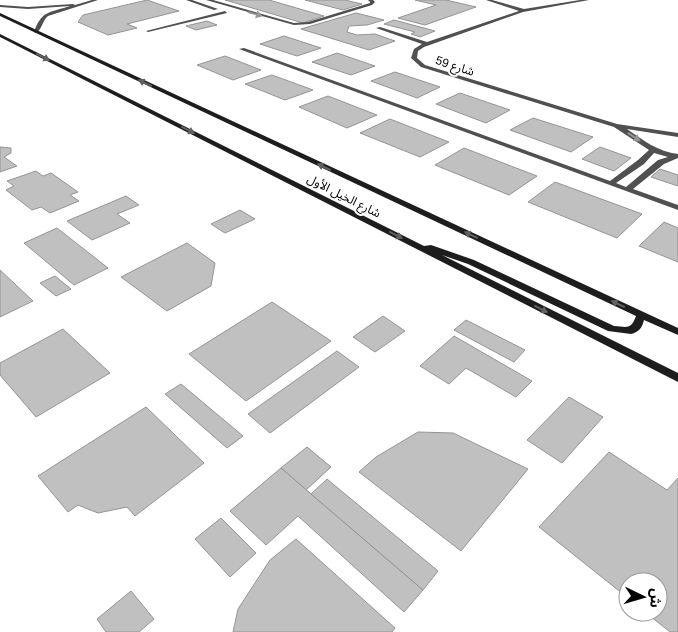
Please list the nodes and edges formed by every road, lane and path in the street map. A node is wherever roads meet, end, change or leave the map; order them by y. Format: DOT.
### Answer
graph roads {
  1 [pos="96,0"];
  2 [pos="188,0"];
  3 [pos="208,0"];
  4 [pos="370,0"];
  5 [pos="488,0"];
  6 [pos="587,0"];
  7 [pos="73,5"];
  8 [pos="0,6"];
  9 [pos="522,10"];
  10 [pos="225,12"];
  11 [pos="0,14"];
  12 [pos="231,14"];
  13 [pos="378,28"];
  14 [pos="148,31"];
  15 [pos="36,32"];
  16 [pos="0,35"];
  17 [pos="427,44"];
  18 [pos="242,50"];
  19 [pos="616,126"];
  20 [pos="678,134"];
  21 [pos="652,151"];
  22 [pos="678,156"];
  23 [pos="610,184"];
  24 [pos="627,190"];
  25 [pos="678,208"];
  26 [pos="415,245"];
  27 [pos="640,315"];
  28 [pos="678,332"];
  29 [pos="678,378"];
  1 -- 7 [label="street"];
  2 -- 10 [label="street"];
  3 -- 4 [label="street, one-way"];
  5 -- 9 [label="street"];
  6 -- 9 [label="street, شارع 59"];
  7 -- 8 [label="street"];
  7 -- 15 [label="street"];
  9 -- 17 [label="street, شارع 59"];
  10 -- 12 [label="street"];
  10 -- 14 [label="street"];
  11 -- 15 [label="main road, شارع الخيل الأول"];
  13 -- 17 [label="street"];
  27 -- 15 [label="main road, شارع الخيل الأول, one-way"];
  16 -- 26 [label="main road, شارع الخيل الأول, one-way"];
  17 -- 19 [label="street, شارع 59"];
  18 -- 23 [label="street"];
  19 -- 20 [label="street"];
  19 -- 21 [label="street, one-way"];
  21 -- 22 [label="street"];
  21 -- 23 [label="street"];
  22 -- 24 [label="street"];
  23 -- 24 [label="street"];
  24 -- 25 [label="street"];
  26 -- 27 [label="main road"];
  26 -- 29 [label="main road, شارع الخيل الأول, one-way"];
  27 -- 28 [label="main road, شارع الخيل الأول"];
}
